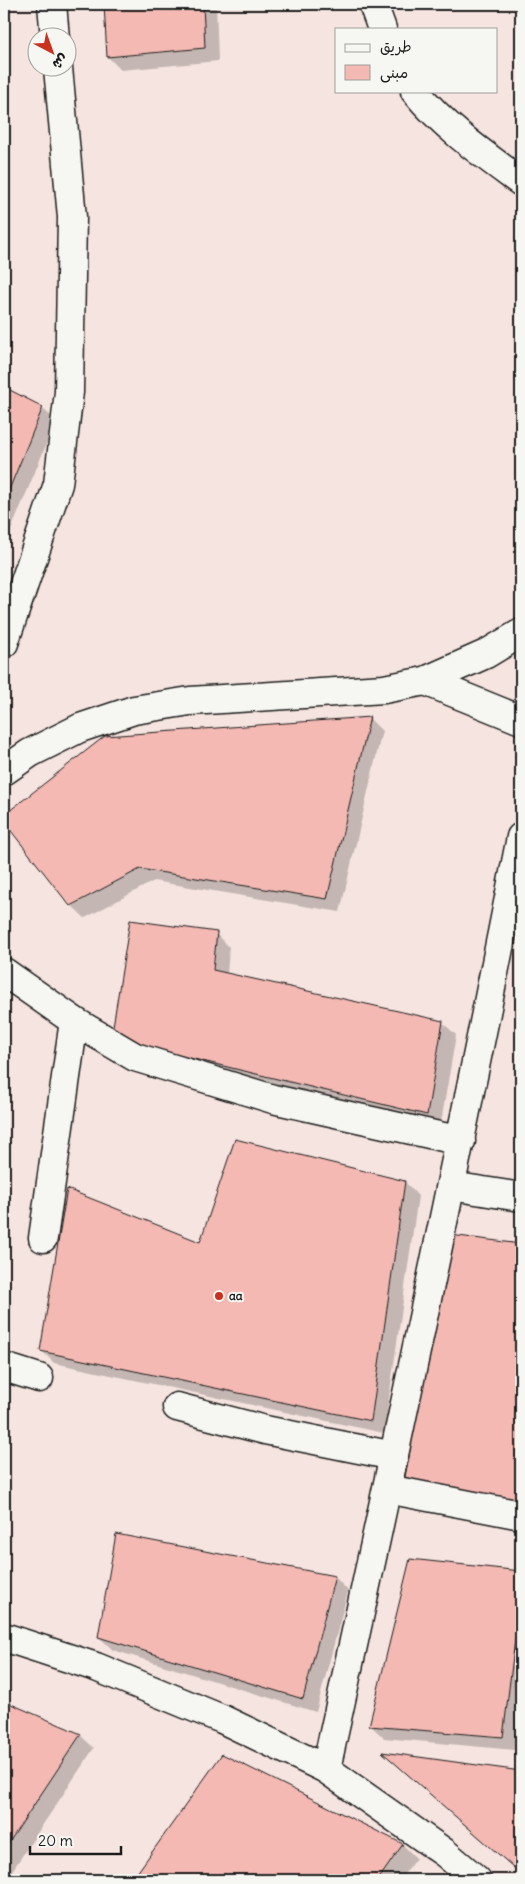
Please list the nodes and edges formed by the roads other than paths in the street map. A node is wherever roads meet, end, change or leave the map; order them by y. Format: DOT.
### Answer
graph roads {
  1 [pos="52,4"];
  2 [pos="374,4"];
  3 [pos="55,28"];
  4 [pos="382,28"];
  5 [pos="59,78"];
  6 [pos="416,92"];
  7 [pos="521,182"];
  8 [pos="521,633"];
  9 [pos="4,643"];
  10 [pos="425,681"];
  11 [pos="521,720"];
  12 [pos="4,771"];
  13 [pos="521,836"];
  14 [pos="4,972"];
  15 [pos="74,1021"];
  16 [pos="461,1142"];
  17 [pos="451,1186"];
  18 [pos="521,1197"];
  19 [pos="43,1238"];
  20 [pos="4,1367"];
  21 [pos="39,1378"];
  22 [pos="178,1407"];
  23 [pos="394,1456"];
  24 [pos="388,1490"];
  25 [pos="521,1515"];
  26 [pos="4,1637"];
  27 [pos="326,1769"];
  28 [pos="477,1880"];
  1 -- 3 [label="street"];
  2 -- 4 [label="street"];
  5 -- 9 [label="street"];
  6 -- 7 [label="street"];
  8 -- 10 [label="street"];
  10 -- 11 [label="street"];
  10 -- 12 [label="street"];
  13 -- 16 [label="street"];
  14 -- 15 [label="street"];
  15 -- 16 [label="street"];
  15 -- 19 [label="street"];
  16 -- 17 [label="street"];
  17 -- 18 [label="street"];
  17 -- 23 [label="street"];
  20 -- 21 [label="street"];
  22 -- 23 [label="street"];
  23 -- 24 [label="street"];
  24 -- 25 [label="street"];
  24 -- 27 [label="street"];
  26 -- 27 [label="street"];
  27 -- 28 [label="street"];
}
